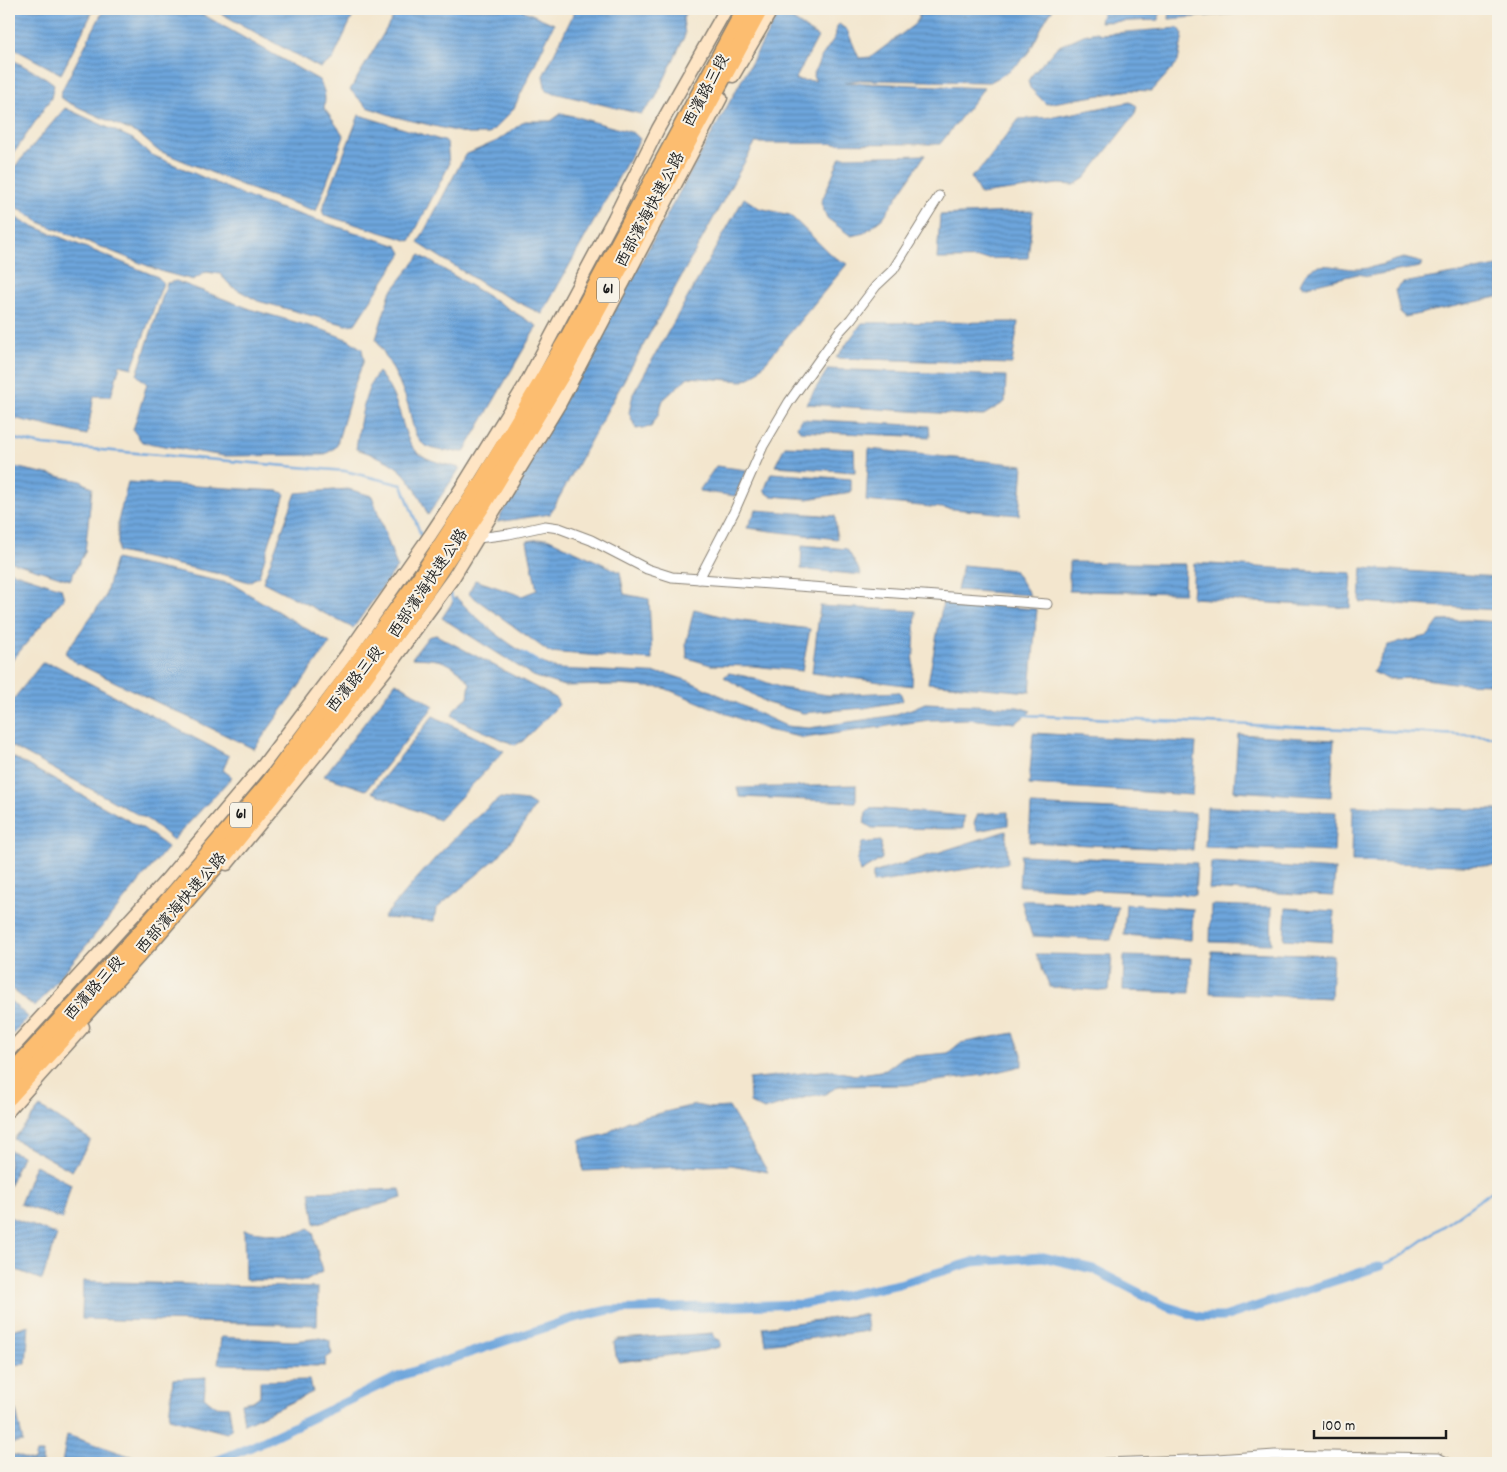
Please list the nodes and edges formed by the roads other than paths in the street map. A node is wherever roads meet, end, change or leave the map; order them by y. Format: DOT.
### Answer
graph roads {
  1 [pos="726,9"];
  2 [pos="745,9"];
  3 [pos="760,9"];
  4 [pos="772,9"];
  5 [pos="939,196"];
  6 [pos="478,538"];
  7 [pos="445,565"];
  8 [pos="699,579"];
  9 [pos="423,584"];
  10 [pos="1047,604"];
  11 [pos="9,1052"];
  12 [pos="9,1076"];
  13 [pos="9,1097"];
  14 [pos="9,1110"];
  15 [pos="1105,1463"];
  16 [pos="1448,1463"];
  1 -- 11 [label="street, 西濱路三段"];
  2 -- 7 [label="highway, 西部濱海快速公路 / 61"];
  3 -- 7 [label="highway, 西部濱海快速公路 / 61"];
  4 -- 6 [label="street, 西濱路三段"];
  5 -- 8 [label="street"];
  6 -- 7 [label="street, 西濱路三段"];
  6 -- 8 [label="street"];
  7 -- 9 [label="highway, 西部濱海快速公路 / 61"];
  7 -- 14 [label="street, 西濱路三段"];
  8 -- 10 [label="street"];
  9 -- 12 [label="highway, 西部濱海快速公路 / 61"];
  9 -- 13 [label="highway, 西部濱海快速公路 / 61"];
  15 -- 16 [label="street"];
}
